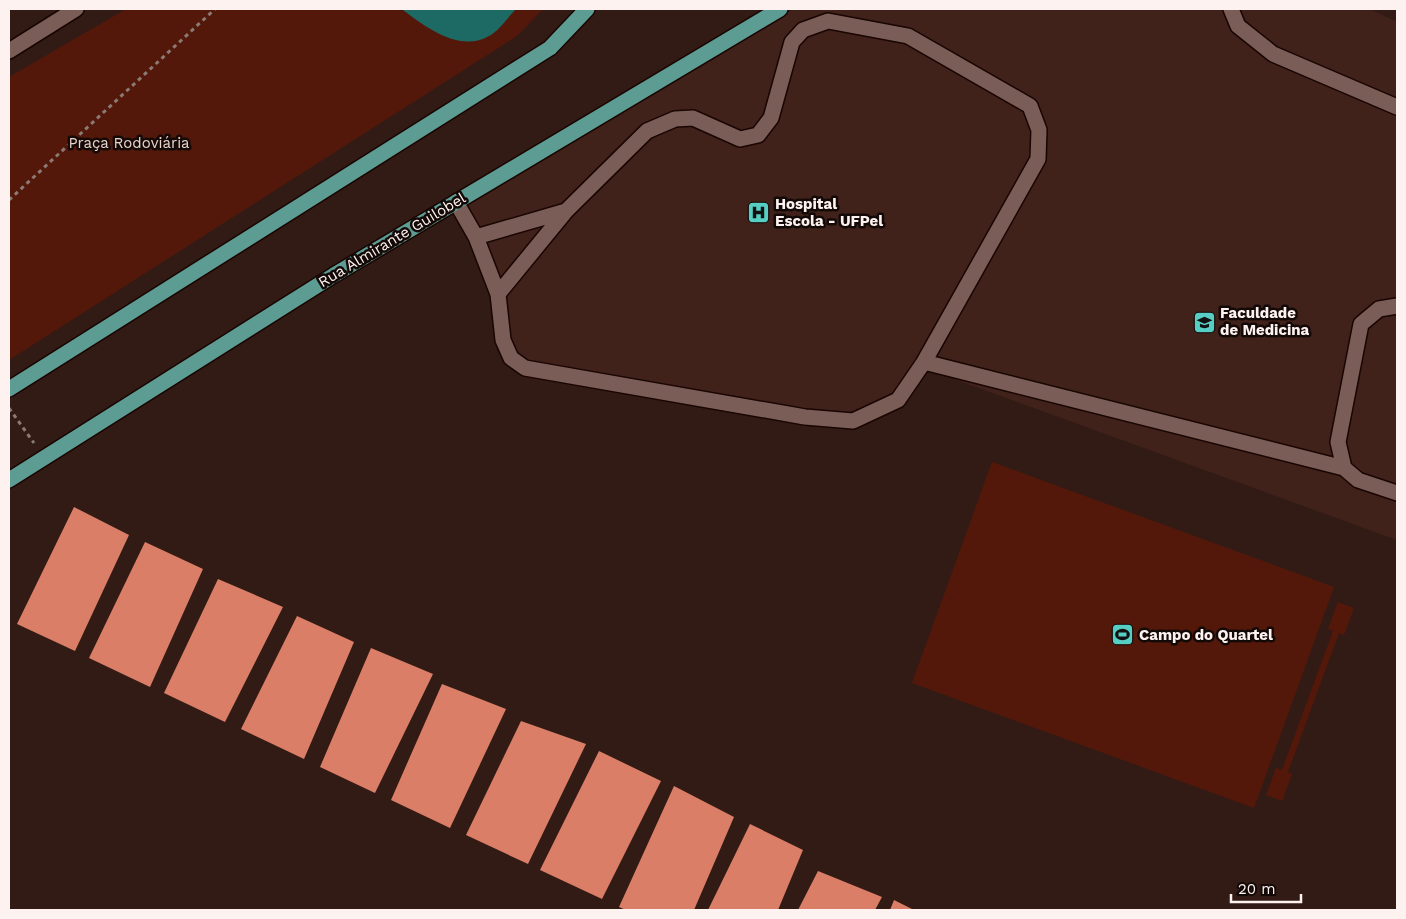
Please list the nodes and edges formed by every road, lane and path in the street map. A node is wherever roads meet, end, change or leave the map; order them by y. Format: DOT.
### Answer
graph roads {
  1 [pos="76,9"];
  2 [pos="215,9"];
  3 [pos="587,9"];
  4 [pos="780,9"];
  5 [pos="1231,9"];
  6 [pos="9,50"];
  7 [pos="1397,107"];
  8 [pos="9,200"];
  9 [pos="456,202"];
  10 [pos="566,211"];
  11 [pos="476,237"];
  12 [pos="498,294"];
  13 [pos="1397,306"];
  14 [pos="924,362"];
  15 [pos="9,389"];
  16 [pos="9,408"];
  17 [pos="39,450"];
  18 [pos="1344,468"];
  19 [pos="9,480"];
  20 [pos="1397,493"];
  1 -- 6 [label="lane"];
  2 -- 8 [label="path"];
  3 -- 15 [label="main road"];
  4 -- 9 [label="main road, Rua Almirante Guilobel"];
  5 -- 7 [label="lane"];
  9 -- 11 [label="lane"];
  9 -- 19 [label="main road, Rua Almirante Guilobel"];
  10 -- 11 [label="lane"];
  10 -- 12 [label="lane"];
  10 -- 14 [label="lane"];
  11 -- 12 [label="lane"];
  12 -- 14 [label="lane"];
  13 -- 18 [label="lane"];
  14 -- 18 [label="lane"];
  16 -- 17 [label="path"];
  18 -- 20 [label="lane"];
}
